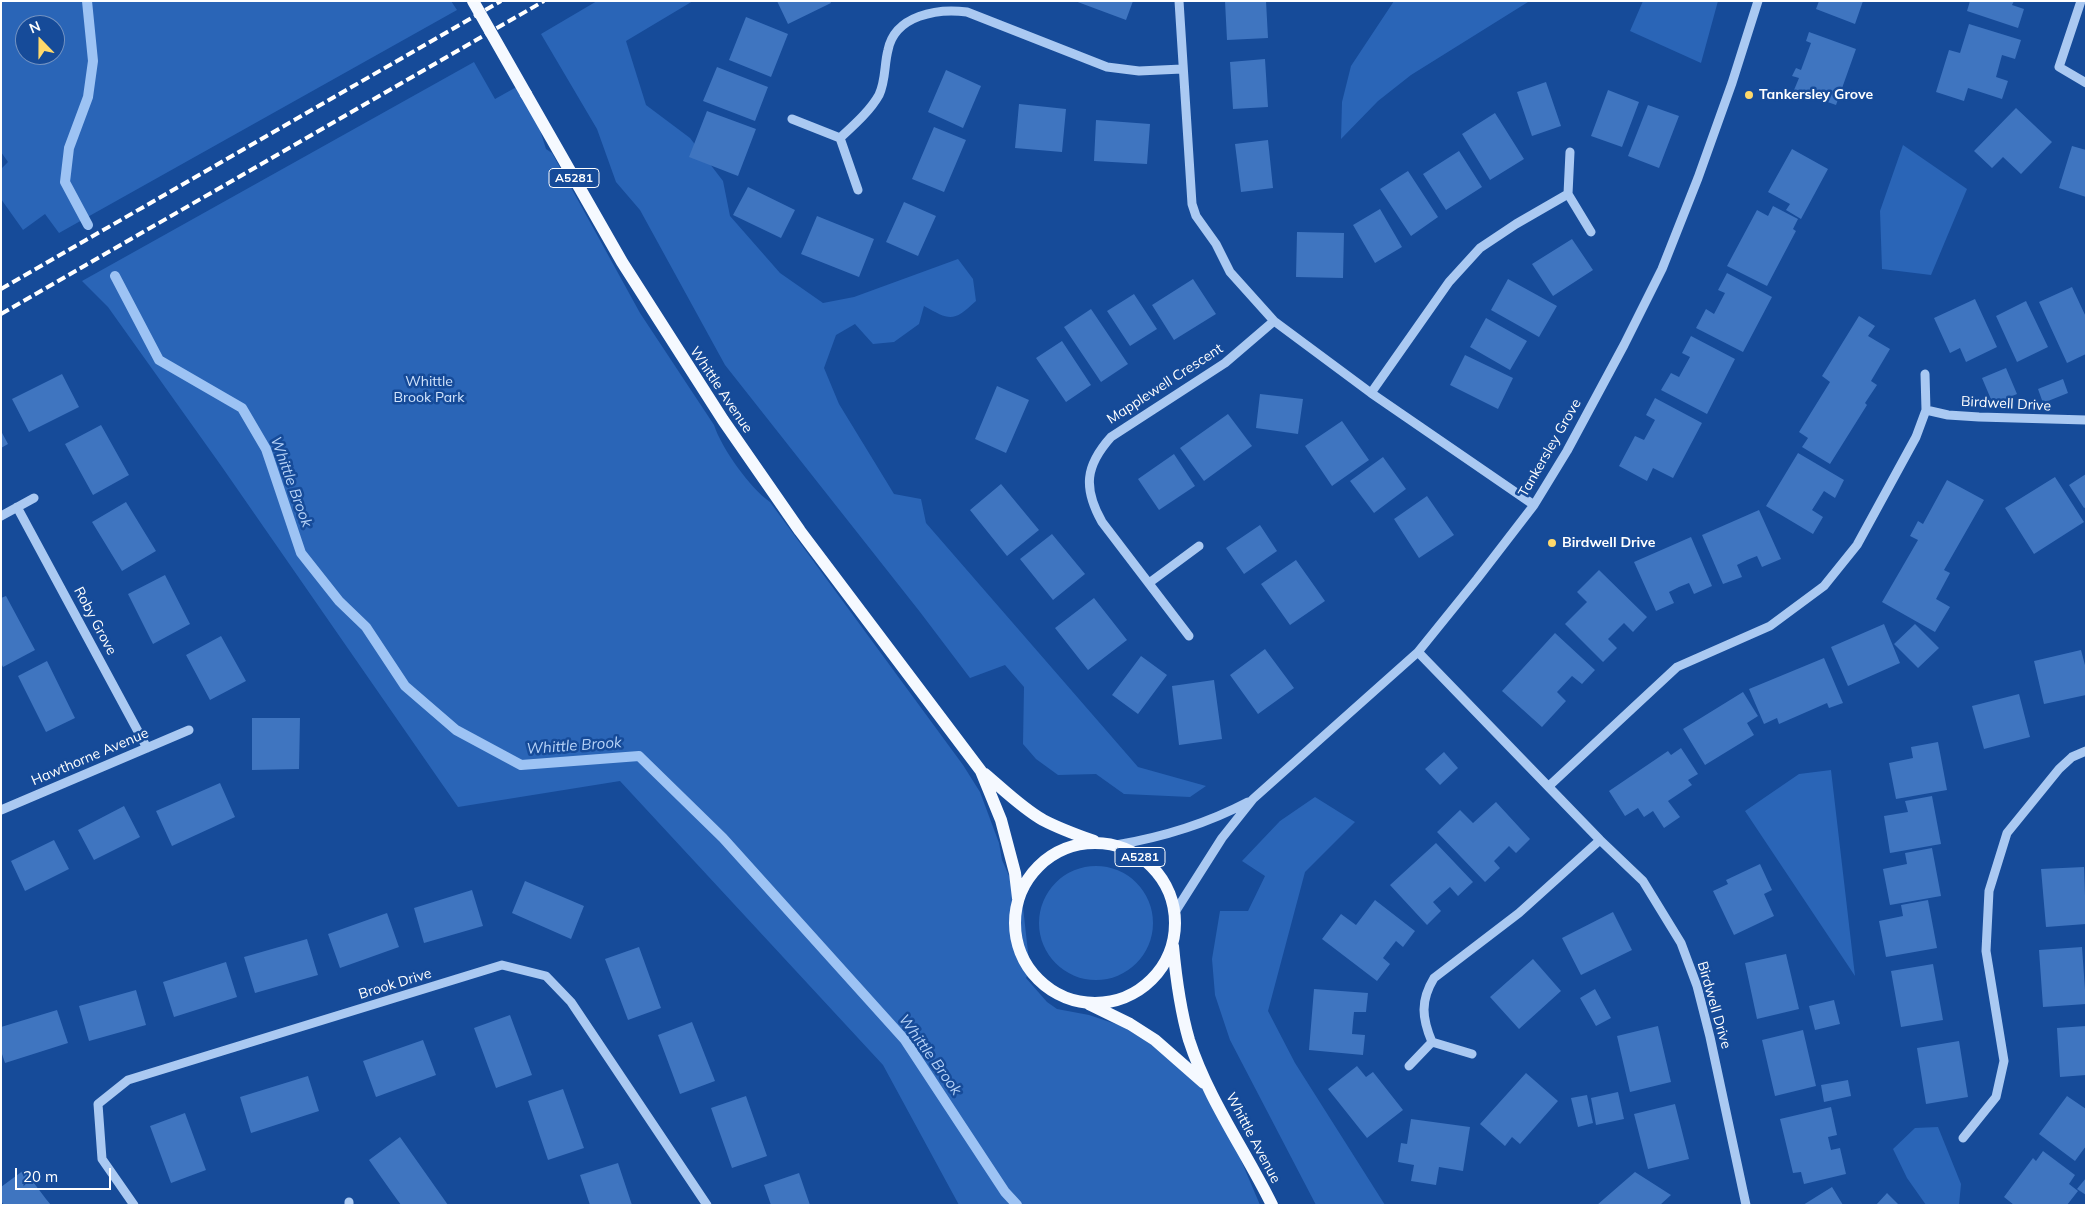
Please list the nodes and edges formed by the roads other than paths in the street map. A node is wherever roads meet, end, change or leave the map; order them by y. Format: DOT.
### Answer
graph roads {
  1 [pos="473,1"];
  2 [pos="1179,1"];
  3 [pos="1758,1"];
  4 [pos="2081,1"];
  5 [pos="1182,69"];
  6 [pos="2086,83"];
  7 [pos="792,119"];
  8 [pos="840,138"];
  9 [pos="1570,152"];
  10 [pos="858,190"];
  11 [pos="1568,194"];
  12 [pos="1591,232"];
  13 [pos="1274,321"];
  14 [pos="1925,374"];
  15 [pos="1371,393"];
  16 [pos="1926,410"];
  17 [pos="2086,420"];
  18 [pos="34,498"];
  19 [pos="1534,505"];
  20 [pos="17,507"];
  21 [pos="1,516"];
  22 [pos="1199,546"];
  23 [pos="1149,583"];
  24 [pos="1189,636"];
  25 [pos="1418,652"];
  26 [pos="189,730"];
  27 [pos="147,748"];
  28 [pos="2086,751"];
  29 [pos="981,771"];
  30 [pos="1549,786"];
  31 [pos="1253,799"];
  32 [pos="1,810"];
  33 [pos="1600,840"];
  34 [pos="1099,842"];
  35 [pos="1116,845"];
  36 [pos="1018,898"];
  37 [pos="1175,912"];
  38 [pos="1173,942"];
  39 [pos="1088,1004"];
  40 [pos="1432,1042"];
  41 [pos="1472,1054"];
  42 [pos="1409,1066"];
  43 [pos="1208,1086"];
  44 [pos="1963,1138"];
  45 [pos="134,1205"];
  46 [pos="707,1205"];
  47 [pos="1272,1205"];
  48 [pos="1746,1205"];
  1 -- 29 [label="main road, Whittle Avenue / A5281, bridge"];
  2 -- 5 [label="street"];
  3 -- 19 [label="street, Tankersley Grove"];
  4 -- 6 [label="street"];
  5 -- 8 [label="street"];
  5 -- 13 [label="street"];
  7 -- 8 [label="street"];
  8 -- 10 [label="street"];
  9 -- 11 [label="street"];
  11 -- 12 [label="street"];
  11 -- 15 [label="street"];
  13 -- 15 [label="street"];
  13 -- 23 [label="street, Mapplewell Crescent"];
  14 -- 16 [label="street"];
  15 -- 19 [label="street"];
  16 -- 17 [label="street, Birdwell Drive"];
  16 -- 30 [label="street"];
  18 -- 20 [label="street"];
  19 -- 25 [label="street, Tankersley Grove"];
  20 -- 21 [label="street"];
  20 -- 27 [label="street, Roby Grove"];
  22 -- 23 [label="street"];
  23 -- 24 [label="street, Mapplewell Crescent"];
  25 -- 30 [label="street, Birdwell Drive"];
  25 -- 31 [label="street, Tankersley Grove"];
  26 -- 27 [label="street, Hawthorne Avenue"];
  27 -- 32 [label="street, Hawthorne Avenue"];
  28 -- 44 [label="street"];
  29 -- 34 [label="main road, Whittle Avenue / A5281"];
  29 -- 36 [label="main road, Whittle Avenue / A5281"];
  30 -- 33 [label="street, Birdwell Drive"];
  31 -- 35 [label="street, Tankersley Grove"];
  31 -- 37 [label="street, Tankersley Grove"];
  33 -- 40 [label="street"];
  33 -- 48 [label="street, Birdwell Drive"];
  34 -- 35 [label="main road, A5281"];
  34 -- 36 [label="main road, A5281"];
  35 -- 37 [label="main road, A5281"];
  36 -- 39 [label="main road, A5281"];
  37 -- 38 [label="main road, A5281"];
  38 -- 39 [label="main road, A5281"];
  38 -- 43 [label="main road, Whittle Avenue / A5281"];
  39 -- 43 [label="main road, Whittle Avenue / A5281"];
  40 -- 41 [label="street"];
  40 -- 42 [label="street"];
  43 -- 47 [label="main road, Whittle Avenue / A5281"];
  45 -- 46 [label="street, Brook Drive"];
}
